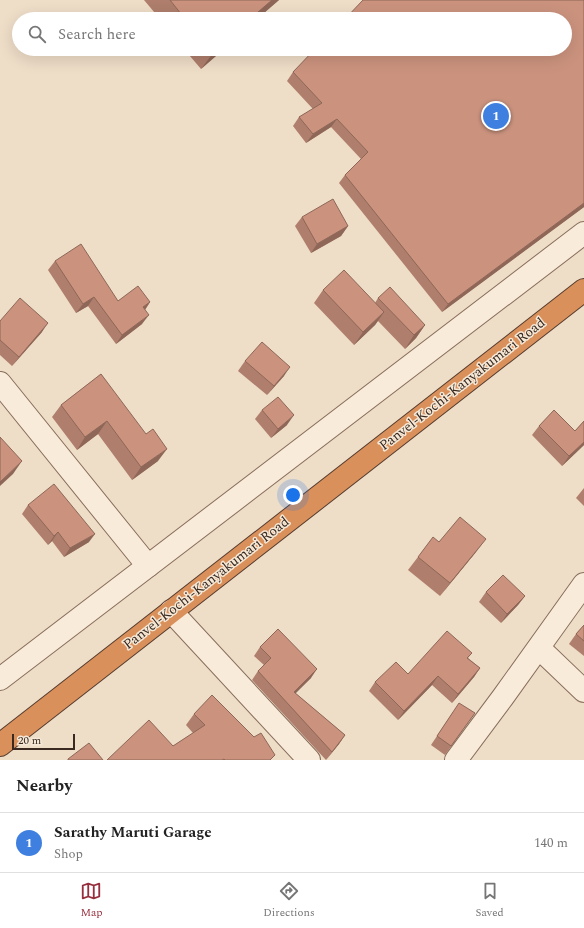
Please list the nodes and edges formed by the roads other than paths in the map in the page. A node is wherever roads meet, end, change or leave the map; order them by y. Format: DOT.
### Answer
graph roads {
  1 [pos="584,233"];
  2 [pos="584,290"];
  3 [pos="0,383"];
  4 [pos="148,566"];
  5 [pos="584,584"];
  6 [pos="171,611"];
  7 [pos="538,648"];
  8 [pos="0,679"];
  9 [pos="584,691"];
  10 [pos="0,745"];
  11 [pos="309,760"];
  12 [pos="456,760"];
  1 -- 4 [label="street"];
  2 -- 6 [label="highway, Panvel-Kochi-Kanyakumari Road"];
  3 -- 4 [label="street"];
  4 -- 8 [label="street"];
  5 -- 7 [label="street"];
  6 -- 10 [label="highway, Panvel-Kochi-Kanyakumari Road"];
  6 -- 11 [label="street"];
  7 -- 9 [label="street"];
  7 -- 12 [label="street"];
}
